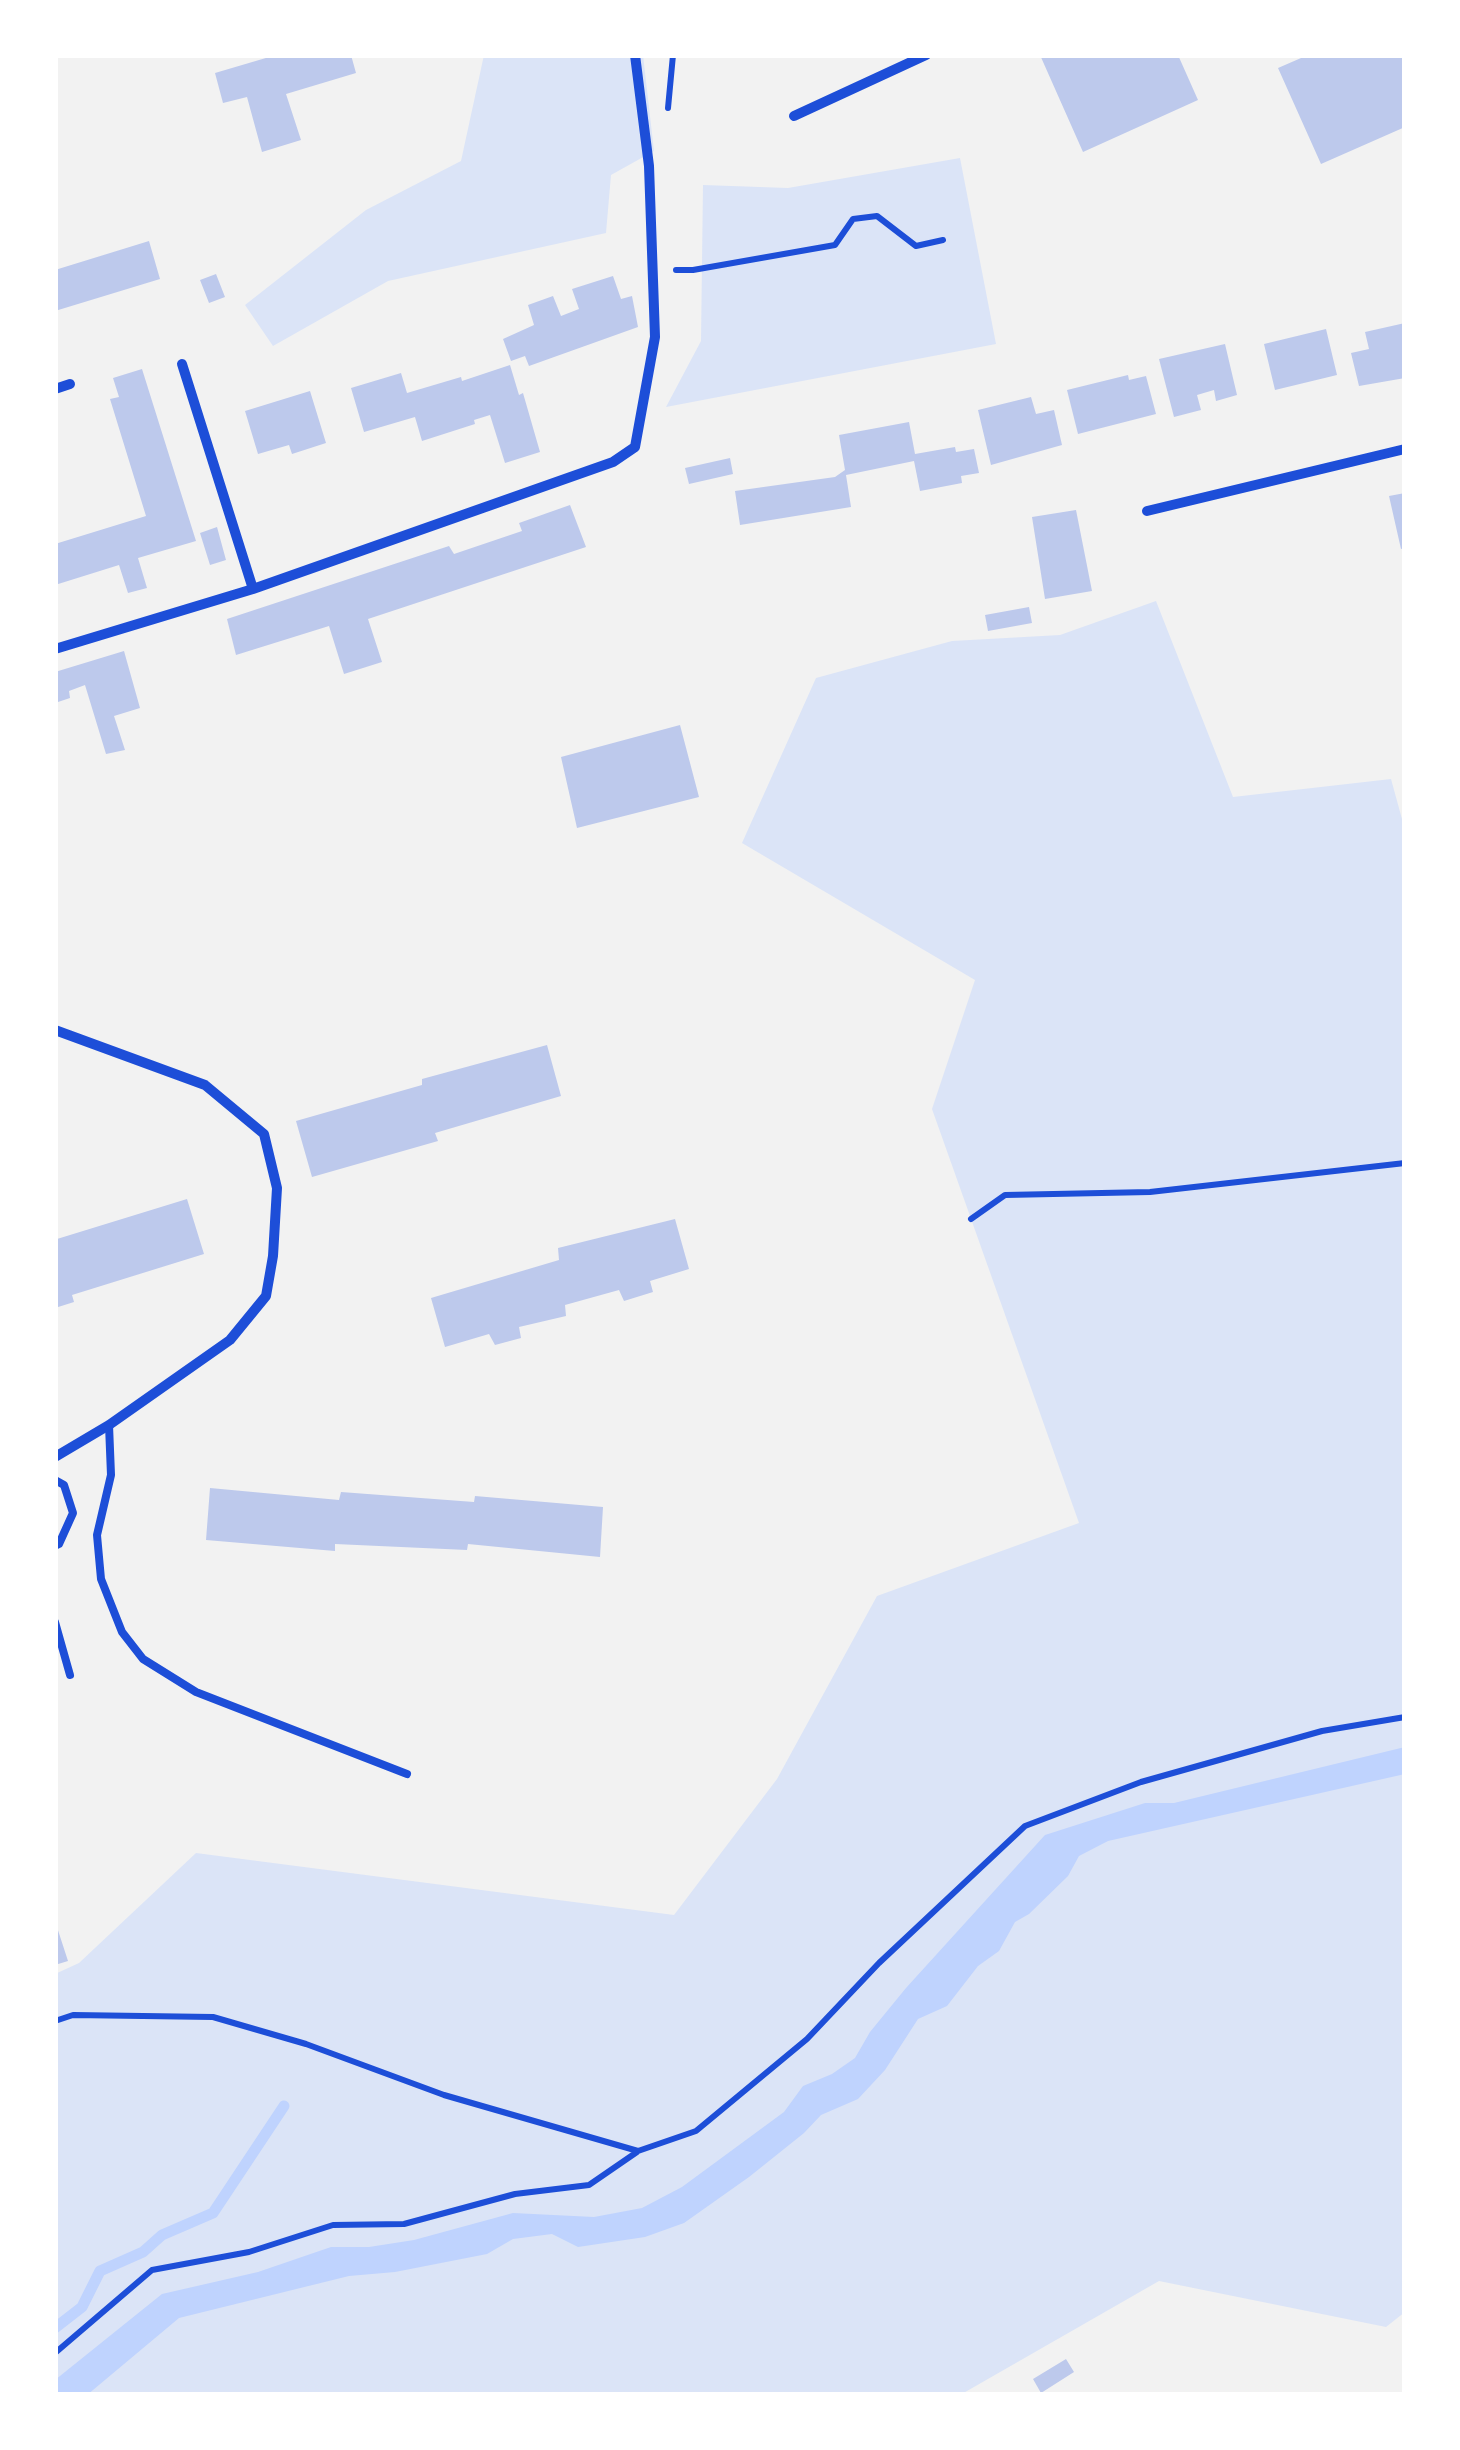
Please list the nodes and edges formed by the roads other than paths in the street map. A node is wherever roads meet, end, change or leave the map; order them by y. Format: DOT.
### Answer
graph roads {
  1 [pos="634,55"];
  2 [pos="926,55"];
  3 [pos="794,116"];
  4 [pos="182,364"];
  5 [pos="70,384"];
  6 [pos="55,389"];
  7 [pos="1405,449"];
  8 [pos="1148,511"];
  9 [pos="252,589"];
  10 [pos="55,649"];
  11 [pos="55,1030"];
  12 [pos="109,1425"];
  13 [pos="55,1456"];
  14 [pos="55,1480"];
  15 [pos="55,1546"];
  16 [pos="55,1622"];
  17 [pos="70,1675"];
  18 [pos="407,1774"];
  1 -- 9 [label="street"];
  2 -- 3 [label="street"];
  4 -- 9 [label="street"];
  5 -- 6 [label="street"];
  7 -- 8 [label="street"];
  9 -- 10 [label="street"];
  11 -- 12 [label="street"];
  12 -- 13 [label="street"];
  12 -- 18 [label="lane"];
  14 -- 15 [label="lane"];
  16 -- 17 [label="lane"];
}
